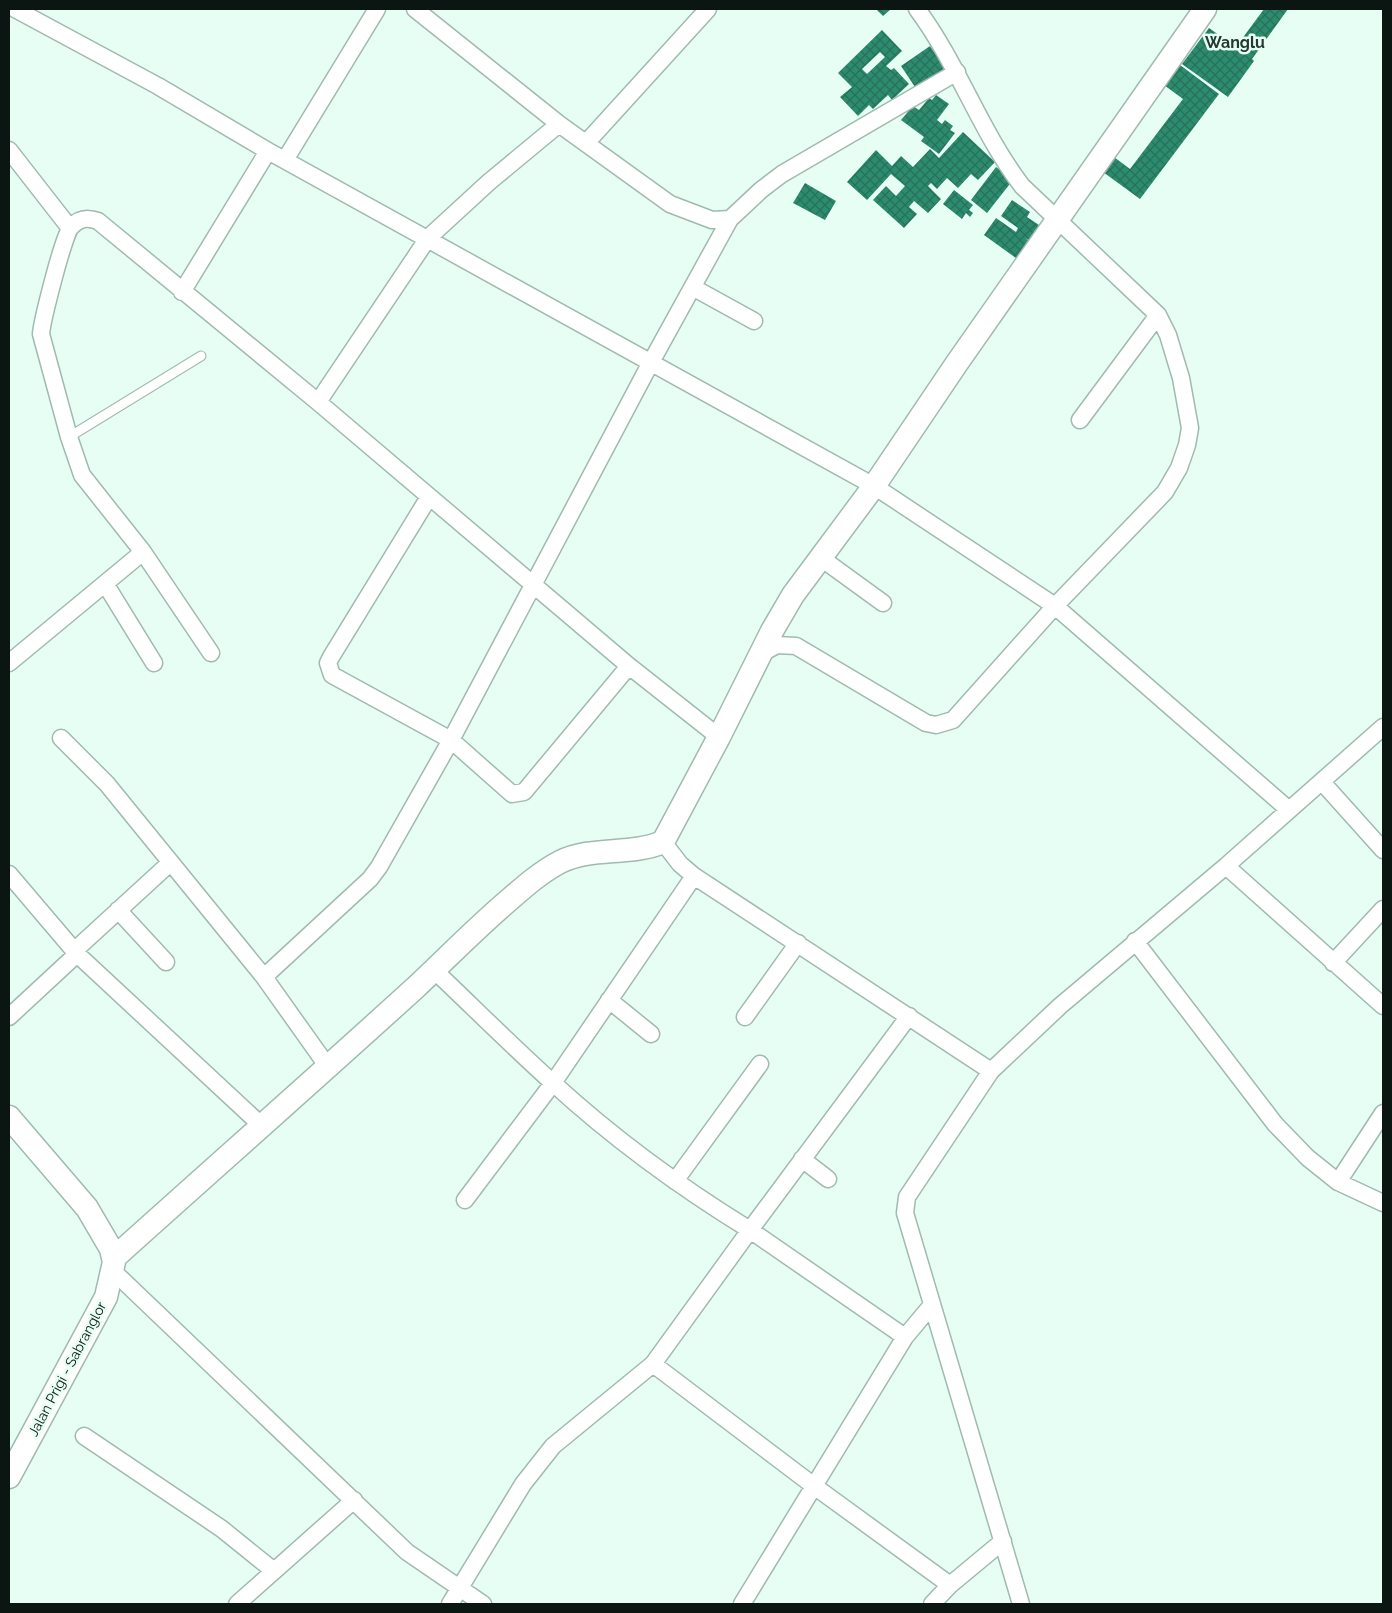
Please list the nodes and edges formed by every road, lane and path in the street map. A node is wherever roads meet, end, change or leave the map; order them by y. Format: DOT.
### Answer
graph roads {
  1 [pos="377,9"];
  2 [pos="415,9"];
  3 [pos="707,9"];
  4 [pos="917,9"];
  5 [pos="1205,9"];
  6 [pos="12,10"];
  7 [pos="957,72"];
  8 [pos="559,124"];
  9 [pos="587,142"];
  10 [pos="9,150"];
  11 [pos="268,151"];
  12 [pos="285,160"];
  13 [pos="1059,219"];
  14 [pos="730,220"];
  15 [pos="69,228"];
  16 [pos="428,238"];
  17 [pos="694,288"];
  18 [pos="182,292"];
  19 [pos="1158,315"];
  20 [pos="754,322"];
  21 [pos="201,356"];
  22 [pos="650,364"];
  23 [pos="318,402"];
  24 [pos="1080,420"];
  25 [pos="75,433"];
  26 [pos="874,486"];
  27 [pos="429,497"];
  28 [pos="143,552"];
  29 [pos="821,558"];
  30 [pos="533,583"];
  31 [pos="106,584"];
  32 [pos="883,602"];
  33 [pos="1055,606"];
  34 [pos="211,653"];
  35 [pos="760,654"];
  36 [pos="154,662"];
  37 [pos="9,663"];
  38 [pos="629,666"];
  39 [pos="1383,727"];
  40 [pos="719,737"];
  41 [pos="61,738"];
  42 [pos="451,740"];
  43 [pos="1322,782"];
  44 [pos="1289,810"];
  45 [pos="663,842"];
  46 [pos="1383,850"];
  47 [pos="170,863"];
  48 [pos="1226,866"];
  49 [pos="9,874"];
  50 [pos="694,876"];
  51 [pos="1383,909"];
  52 [pos="118,910"];
  53 [pos="1135,941"];
  54 [pos="798,944"];
  55 [pos="75,953"];
  56 [pos="166,962"];
  57 [pos="1333,963"];
  58 [pos="434,970"];
  59 [pos="264,977"];
  60 [pos="609,1000"];
  61 [pos="1383,1006"];
  62 [pos="909,1016"];
  63 [pos="9,1017"];
  64 [pos="745,1017"];
  65 [pos="651,1034"];
  66 [pos="760,1064"];
  67 [pos="991,1071"];
  68 [pos="321,1073"];
  69 [pos="554,1083"];
  70 [pos="1383,1113"];
  71 [pos="9,1117"];
  72 [pos="262,1126"];
  73 [pos="802,1159"];
  74 [pos="828,1179"];
  75 [pos="675,1181"];
  76 [pos="1338,1182"];
  77 [pos="465,1200"];
  78 [pos="1383,1203"];
  79 [pos="750,1230"];
  80 [pos="113,1265"];
  81 [pos="932,1306"];
  82 [pos="905,1337"];
  83 [pos="653,1364"];
  84 [pos="84,1436"];
  85 [pos="9,1477"];
  86 [pos="814,1486"];
  87 [pos="354,1500"];
  88 [pos="1003,1540"];
  89 [pos="274,1571"];
  90 [pos="950,1585"];
  91 [pos="461,1588"];
  92 [pos="239,1604"];
  93 [pos="450,1604"];
  94 [pos="483,1604"];
  95 [pos="742,1604"];
  96 [pos="932,1604"];
  97 [pos="1021,1604"];
  1 -- 12 [label="street"];
  2 -- 8 [label="street"];
  3 -- 9 [label="street"];
  4 -- 7 [label="street"];
  5 -- 13 [label="street"];
  6 -- 11 [label="street"];
  7 -- 13 [label="street"];
  7 -- 14 [label="street"];
  8 -- 9 [label="street"];
  8 -- 16 [label="street"];
  9 -- 14 [label="street"];
  10 -- 15 [label="street"];
  11 -- 12 [label="street"];
  11 -- 18 [label="street"];
  12 -- 16 [label="street"];
  13 -- 19 [label="street"];
  13 -- 26 [label="street"];
  14 -- 17 [label="street"];
  15 -- 18 [label="street"];
  15 -- 25 [label="street"];
  16 -- 22 [label="street"];
  16 -- 23 [label="street"];
  17 -- 20 [label="street"];
  17 -- 22 [label="street"];
  18 -- 23 [label="street"];
  19 -- 24 [label="street"];
  19 -- 33 [label="street"];
  21 -- 25 [label="lane"];
  22 -- 26 [label="street"];
  22 -- 30 [label="street"];
  23 -- 27 [label="street"];
  25 -- 28 [label="street"];
  26 -- 29 [label="street"];
  26 -- 33 [label="street"];
  27 -- 30 [label="street"];
  27 -- 42 [label="street"];
  28 -- 31 [label="street"];
  28 -- 34 [label="street"];
  29 -- 32 [label="street"];
  29 -- 35 [label="street"];
  30 -- 38 [label="street"];
  30 -- 42 [label="street"];
  31 -- 36 [label="street"];
  31 -- 37 [label="street"];
  33 -- 35 [label="street"];
  33 -- 44 [label="street"];
  35 -- 40 [label="street"];
  38 -- 40 [label="street"];
  38 -- 42 [label="street"];
  39 -- 43 [label="street"];
  40 -- 45 [label="street"];
  41 -- 47 [label="street"];
  42 -- 59 [label="street"];
  43 -- 44 [label="street"];
  43 -- 46 [label="street"];
  44 -- 48 [label="street"];
  45 -- 50 [label="street"];
  45 -- 58 [label="street"];
  47 -- 52 [label="street"];
  47 -- 59 [label="street"];
  48 -- 53 [label="street"];
  48 -- 57 [label="street"];
  49 -- 55 [label="street"];
  50 -- 54 [label="street"];
  50 -- 60 [label="street"];
  51 -- 57 [label="street"];
  52 -- 55 [label="street"];
  52 -- 56 [label="street"];
  53 -- 67 [label="street"];
  53 -- 76 [label="street"];
  54 -- 62 [label="street"];
  54 -- 64 [label="street"];
  55 -- 63 [label="street"];
  55 -- 72 [label="street"];
  57 -- 61 [label="street"];
  58 -- 68 [label="street"];
  58 -- 69 [label="street"];
  59 -- 68 [label="street"];
  60 -- 65 [label="street"];
  60 -- 69 [label="street"];
  62 -- 67 [label="street"];
  62 -- 73 [label="street"];
  66 -- 75 [label="street"];
  67 -- 81 [label="street"];
  68 -- 72 [label="street"];
  69 -- 75 [label="street"];
  69 -- 77 [label="street"];
  70 -- 76 [label="street"];
  71 -- 80 [label="street"];
  72 -- 80 [label="street"];
  73 -- 74 [label="street"];
  73 -- 79 [label="street"];
  75 -- 79 [label="street"];
  76 -- 78 [label="street"];
  79 -- 82 [label="street"];
  79 -- 83 [label="street"];
  80 -- 85 [label="street, Jalan Prigi - Sabranglor"];
  80 -- 87 [label="street"];
  81 -- 82 [label="street"];
  81 -- 88 [label="street"];
  82 -- 86 [label="street"];
  83 -- 86 [label="street"];
  83 -- 91 [label="street"];
  84 -- 89 [label="street"];
  86 -- 90 [label="street"];
  86 -- 95 [label="street"];
  87 -- 89 [label="street"];
  87 -- 91 [label="street"];
  88 -- 90 [label="street"];
  88 -- 97 [label="street"];
  89 -- 92 [label="street"];
  90 -- 96 [label="street"];
  91 -- 93 [label="street"];
  91 -- 94 [label="street"];
}
